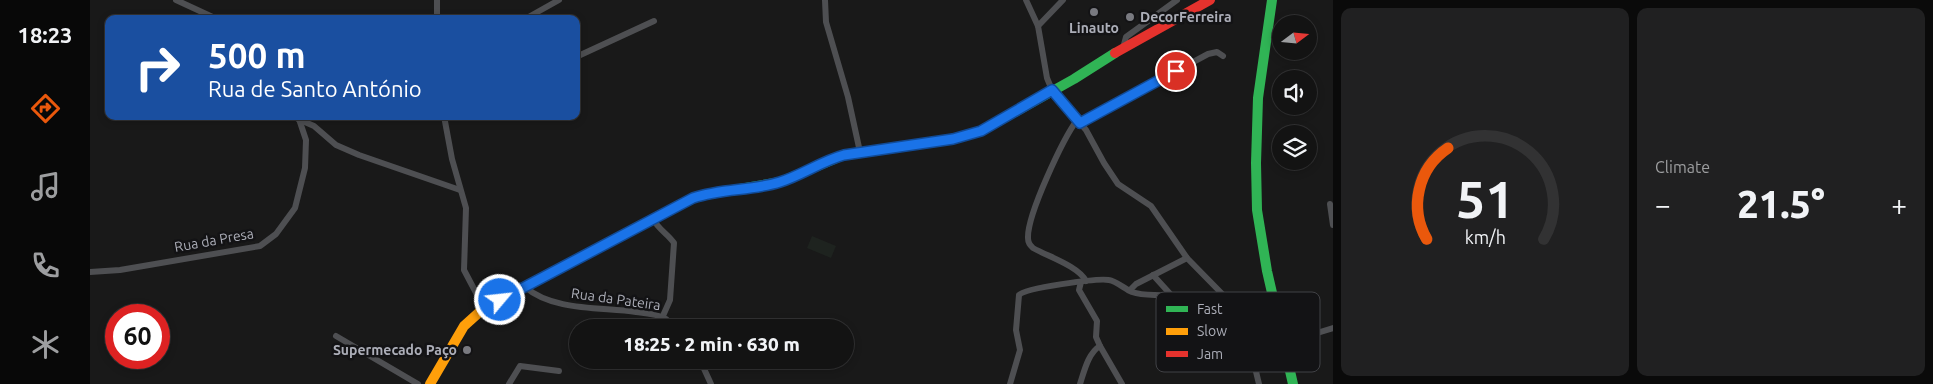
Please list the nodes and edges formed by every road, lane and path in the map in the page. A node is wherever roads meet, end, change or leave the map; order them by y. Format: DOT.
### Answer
graph roads {
  1 [pos="176,0"];
  2 [pos="437,0"];
  3 [pos="559,0"];
  4 [pos="825,0"];
  5 [pos="1026,0"];
  6 [pos="1063,0"];
  7 [pos="1177,0"];
  8 [pos="1210,0"];
  9 [pos="1272,0"];
  10 [pos="208,15"];
  11 [pos="437,15"];
  12 [pos="532,15"];
  13 [pos="654,21"];
  14 [pos="1038,26"];
  15 [pos="1123,48"];
  16 [pos="580,55"];
  17 [pos="1223,56"];
  18 [pos="1052,90"];
  19 [pos="299,120"];
  20 [pos="302,120"];
  21 [pos="445,120"];
  22 [pos="1079,122"];
  23 [pos="860,152"];
  24 [pos="460,190"];
  25 [pos="1330,204"];
  26 [pos="653,219"];
  27 [pos="1333,225"];
  28 [pos="1187,258"];
  29 [pos="90,272"];
  30 [pos="1153,275"];
  31 [pos="1084,282"];
  32 [pos="525,287"];
  33 [pos="1130,290"];
  34 [pos="1169,292"];
  35 [pos="1220,292"];
  36 [pos="1271,292"];
  37 [pos="1156,296"];
  38 [pos="484,308"];
  39 [pos="662,318"];
  40 [pos="1333,328"];
  41 [pos="1320,332"];
  42 [pos="336,336"];
  43 [pos="1100,346"];
  44 [pos="704,369"];
  45 [pos="559,371"];
  46 [pos="1295,372"];
  47 [pos="418,384"];
  48 [pos="430,384"];
  49 [pos="509,384"];
  50 [pos="711,384"];
  51 [pos="1010,384"];
  52 [pos="1080,384"];
  53 [pos="1122,384"];
  54 [pos="1299,384"];
  1 -- 10 [label="street"];
  2 -- 11 [label="street"];
  3 -- 12 [label="street"];
  4 -- 23 [label="street"];
  5 -- 14 [label="street"];
  6 -- 14 [label="street"];
  7 -- 15 [label="street"];
  8 -- 15 [label="main road"];
  9 -- 36 [label="main road"];
  13 -- 16 [label="street"];
  14 -- 18 [label="street"];
  15 -- 18 [label="main road"];
  17 -- 22 [label="street"];
  18 -- 22 [label="street"];
  18 -- 23 [label="main road"];
  19 -- 29 [label="street, Rua da Presa"];
  20 -- 24 [label="street"];
  21 -- 24 [label="street"];
  22 -- 28 [label="street"];
  22 -- 31 [label="street"];
  23 -- 26 [label="main road"];
  24 -- 38 [label="street"];
  25 -- 27 [label="street"];
  26 -- 32 [label="main road"];
  26 -- 39 [label="street"];
  28 -- 30 [label="street"];
  28 -- 35 [label="street"];
  30 -- 33 [label="street"];
  30 -- 34 [label="street"];
  31 -- 33 [label="street"];
  31 -- 43 [label="street"];
  31 -- 51 [label="street"];
  32 -- 38 [label="main road"];
  32 -- 39 [label="street, Rua da Pateira"];
  33 -- 37 [label="street"];
  38 -- 48 [label="main road"];
  40 -- 41 [label="street"];
  42 -- 47 [label="street"];
  43 -- 52 [label="street"];
  43 -- 53 [label="street"];
  44 -- 50 [label="street"];
  45 -- 49 [label="street"];
  46 -- 54 [label="main road"];
}
